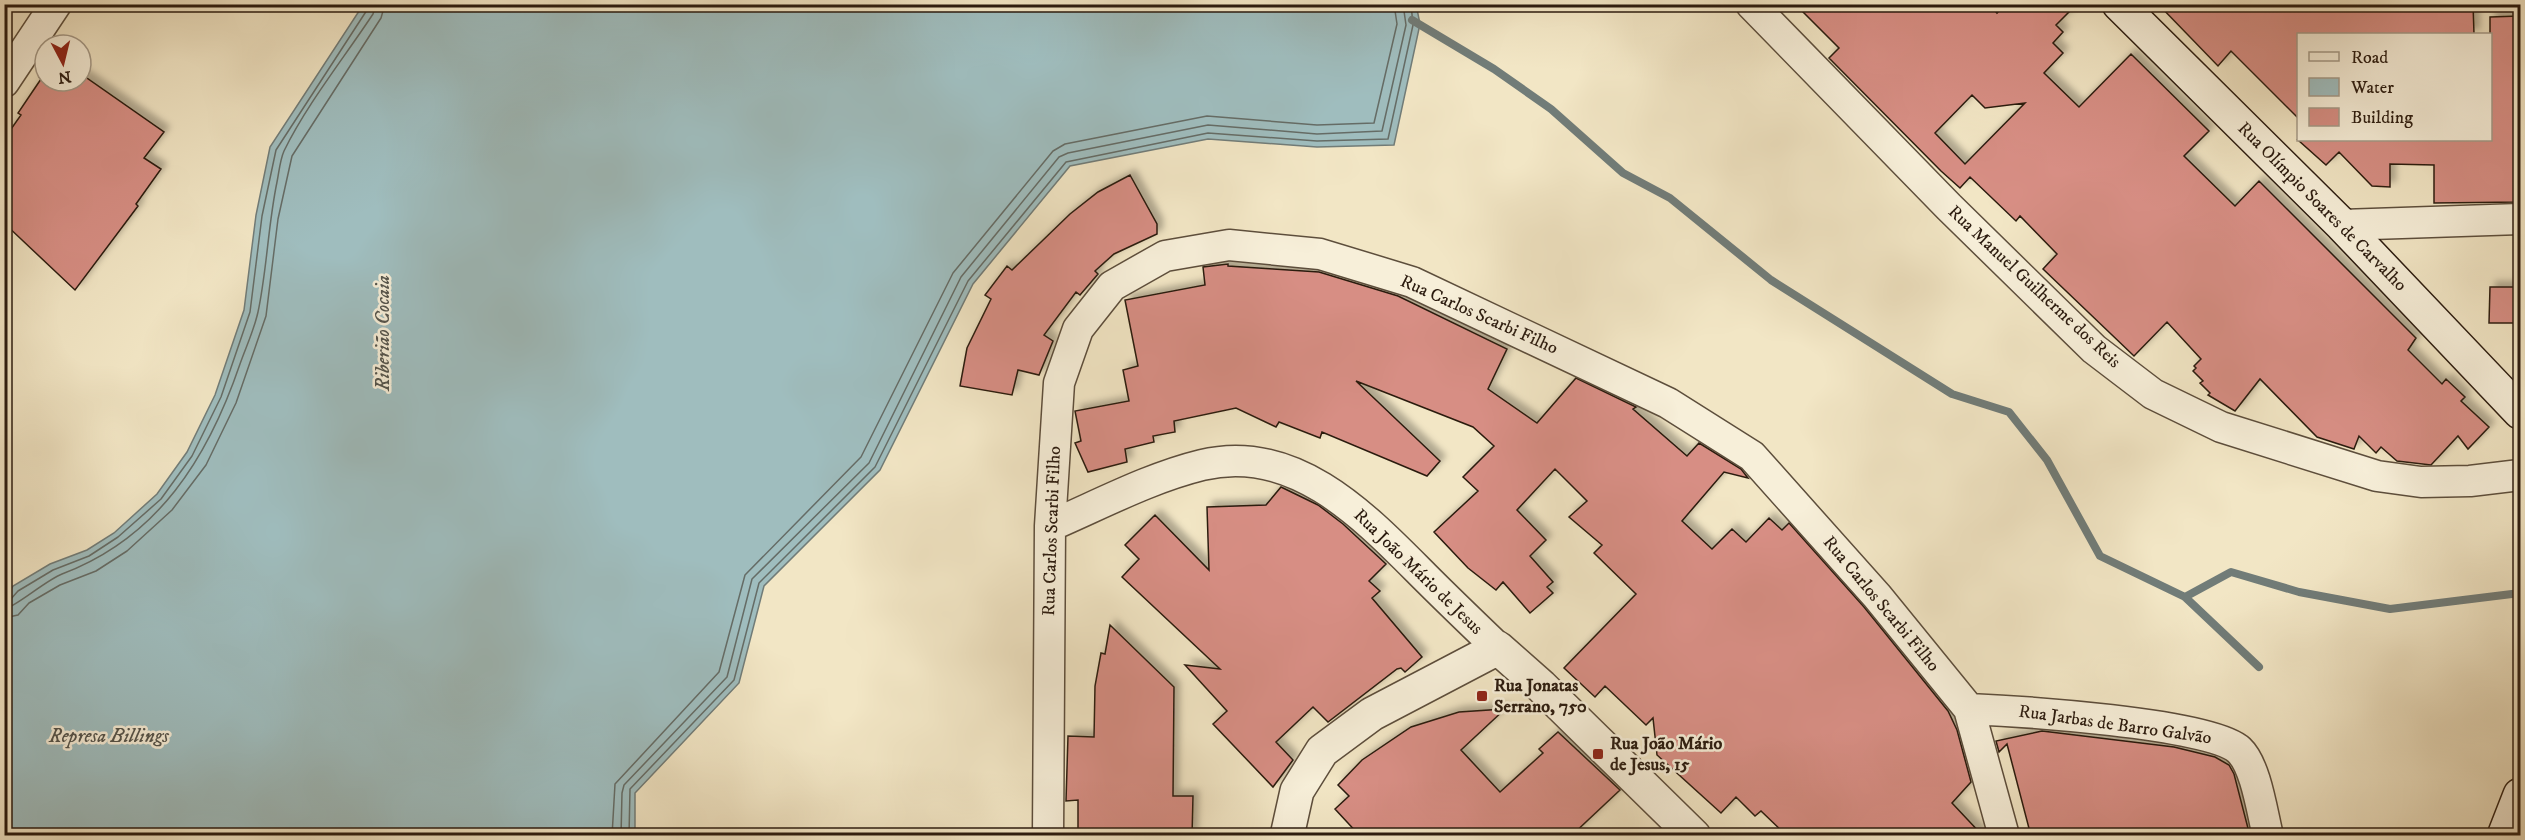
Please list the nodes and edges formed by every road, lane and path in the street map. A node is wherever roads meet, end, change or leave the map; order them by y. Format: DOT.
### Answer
graph roads {
  1 [pos="56,4"];
  2 [pos="1751,4"];
  3 [pos="2119,4"];
  4 [pos="4,82"];
  5 [pos="2520,219"];
  6 [pos="2342,225"];
  7 [pos="2520,412"];
  8 [pos="2520,475"];
  9 [pos="1050,526"];
  10 [pos="1498,648"];
  11 [pos="1970,709"];
  12 [pos="2520,795"];
  13 [pos="1048,836"];
  14 [pos="1287,836"];
  15 [pos="1694,836"];
  16 [pos="2004,836"];
  17 [pos="2268,836"];
  18 [pos="2504,836"];
  1 -- 4 [label="street"];
  2 -- 8 [label="street, Rua Manuel Guilherme dos Reis"];
  3 -- 6 [label="main road, Rua Olímpio Soares de Carvalho"];
  5 -- 6 [label="street"];
  6 -- 7 [label="main road, Rua Olímpio Soares de Carvalho"];
  9 -- 10 [label="street, Rua João Mário de Jesus"];
  9 -- 11 [label="street, Rua Carlos Scarbi Filho"];
  9 -- 13 [label="street, Rua Carlos Scarbi Filho"];
  10 -- 14 [label="main road"];
  10 -- 15 [label="main road, Rua João Mário de Jesus"];
  11 -- 16 [label="street, Rua Carlos Scarbi Filho"];
  11 -- 17 [label="street, Rua Jarbas de Barro Galvão"];
  12 -- 18 [label="main road"];
}
